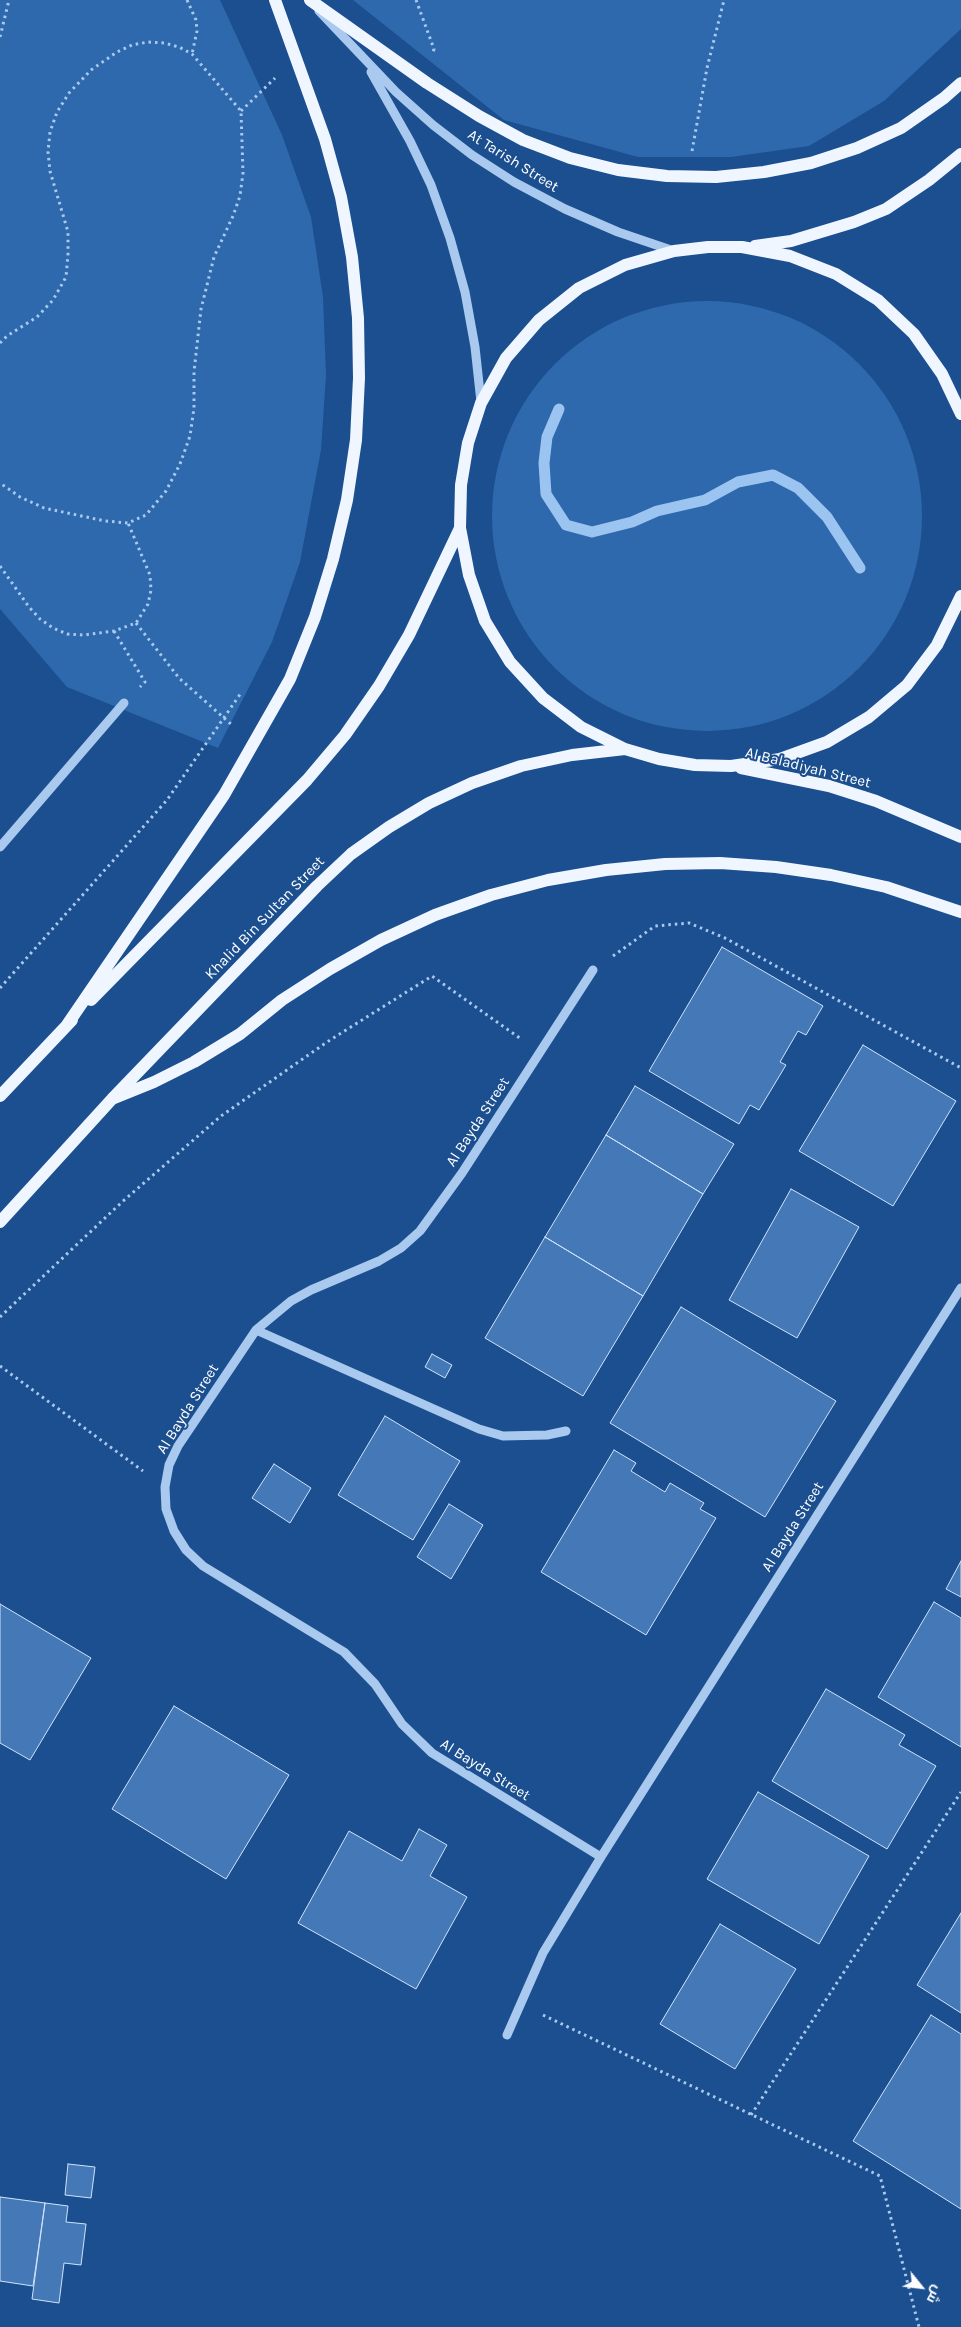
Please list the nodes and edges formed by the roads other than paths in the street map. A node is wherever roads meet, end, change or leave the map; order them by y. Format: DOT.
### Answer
graph roads {
  1 [pos="275,0"];
  2 [pos="309,0"];
  3 [pos="361,57"];
  4 [pos="961,83"];
  5 [pos="961,154"];
  6 [pos="742,247"];
  7 [pos="674,251"];
  8 [pos="481,403"];
  9 [pos="961,414"];
  10 [pos="460,528"];
  11 [pos="961,596"];
  12 [pos="124,703"];
  13 [pos="625,749"];
  14 [pos="731,766"];
  15 [pos="961,837"];
  16 [pos="0,847"];
  17 [pos="961,912"];
  18 [pos="593,970"];
  19 [pos="67,1025"];
  20 [pos="0,1096"];
  21 [pos="112,1099"];
  22 [pos="0,1222"];
  23 [pos="961,1288"];
  24 [pos="256,1330"];
  25 [pos="566,1431"];
  26 [pos="601,1857"];
  27 [pos="507,2035"];
  1 -- 19 [label="main road"];
  2 -- 3 [label="street, At Tarish Street"];
  2 -- 4 [label="main road"];
  3 -- 7 [label="street, At Tarish Street"];
  3 -- 8 [label="street, At Tarish Street"];
  5 -- 6 [label="main road"];
  6 -- 7 [label="main road"];
  6 -- 9 [label="main road"];
  7 -- 8 [label="main road"];
  8 -- 10 [label="main road"];
  10 -- 13 [label="main road"];
  10 -- 19 [label="main road"];
  11 -- 14 [label="main road"];
  12 -- 16 [label="street"];
  13 -- 14 [label="main road"];
  13 -- 21 [label="main road, Khalid Bin Sultan Street"];
  14 -- 15 [label="main road, Al Baladiyah Street"];
  17 -- 21 [label="main road"];
  18 -- 24 [label="street, Al Bayda Street"];
  19 -- 20 [label="main road"];
  21 -- 22 [label="main road, Khalid Bin Sultan Street"];
  23 -- 26 [label="street, Al Bayda Street"];
  24 -- 25 [label="street"];
  24 -- 26 [label="street, Al Bayda Street"];
  26 -- 27 [label="street, Al Bayda Street"];
}
